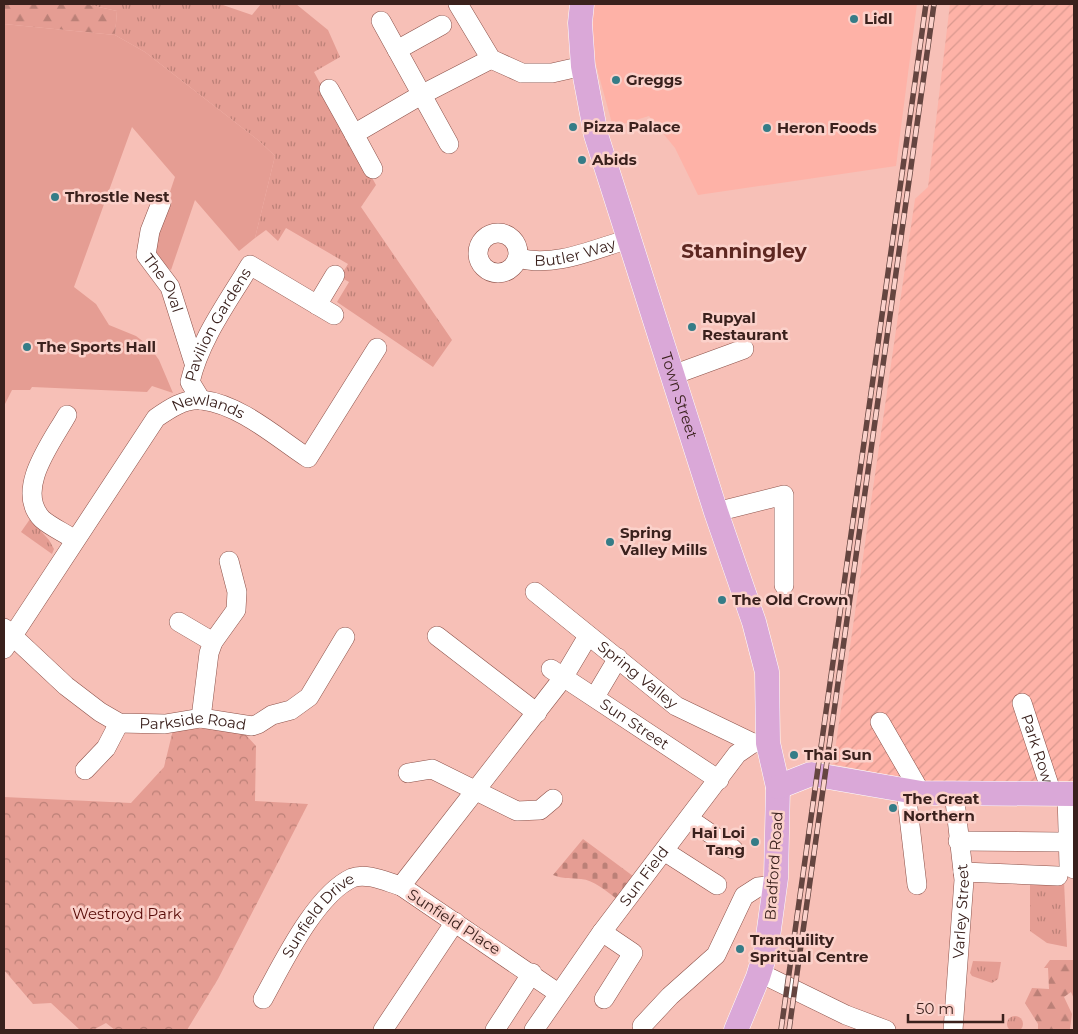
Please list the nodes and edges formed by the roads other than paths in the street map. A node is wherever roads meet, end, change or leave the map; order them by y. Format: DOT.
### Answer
graph roads {
  1 [pos="458,4"];
  2 [pos="582,4"];
  3 [pos="381,21"];
  4 [pos="442,25"];
  5 [pos="397,50"];
  6 [pos="491,59"];
  7 [pos="583,66"];
  8 [pos="329,89"];
  9 [pos="421,95"];
  10 [pos="354,134"];
  11 [pos="449,144"];
  12 [pos="373,169"];
  13 [pos="161,203"];
  14 [pos="629,239"];
  15 [pos="518,258"];
  16 [pos="335,275"];
  17 [pos="317,305"];
  18 [pos="334,315"];
  19 [pos="377,348"];
  20 [pos="744,349"];
  21 [pos="194,363"];
  22 [pos="673,375"];
  23 [pos="200,400"];
  24 [pos="67,415"];
  25 [pos="716,512"];
  26 [pos="75,540"];
  27 [pos="229,562"];
  28 [pos="784,585"];
  29 [pos="535,592"];
  30 [pos="179,622"];
  31 [pos="437,636"];
  32 [pos="588,636"];
  33 [pos="344,637"];
  34 [pos="7,638"];
  35 [pos="213,642"];
  36 [pos="618,658"];
  37 [pos="557,674"];
  38 [pos="599,690"];
  39 [pos="1022,703"];
  40 [pos="537,713"];
  41 [pos="201,718"];
  42 [pos="119,722"];
  43 [pos="880,722"];
  44 [pos="760,743"];
  45 [pos="84,770"];
  46 [pos="408,774"];
  47 [pos="719,780"];
  48 [pos="778,787"];
  49 [pos="477,790"];
  50 [pos="913,792"];
  51 [pos="954,792"];
  52 [pos="1064,794"];
  53 [pos="553,799"];
  54 [pos="689,819"];
  55 [pos="958,841"];
  56 [pos="1060,842"];
  57 [pos="733,849"];
  58 [pos="664,851"];
  59 [pos="963,872"];
  60 [pos="1066,872"];
  61 [pos="775,884"];
  62 [pos="717,885"];
  63 [pos="917,885"];
  64 [pos="400,886"];
  65 [pos="455,922"];
  66 [pos="602,932"];
  67 [pos="532,973"];
  68 [pos="760,973"];
  69 [pos="558,992"];
  70 [pos="263,999"];
  71 [pos="604,999"];
  72 [pos="642,1026"];
  73 [pos="383,1030"];
  74 [pos="495,1030"];
  75 [pos="534,1030"];
  76 [pos="736,1030"];
  77 [pos="886,1030"];
  78 [pos="954,1030"];
  1 -- 6 [label="street"];
  2 -- 7 [label="main road, Town Street"];
  3 -- 5 [label="street"];
  4 -- 5 [label="street"];
  5 -- 9 [label="street"];
  6 -- 7 [label="street"];
  6 -- 9 [label="street"];
  7 -- 14 [label="main road, Town Street"];
  8 -- 10 [label="street"];
  9 -- 10 [label="street"];
  9 -- 11 [label="street"];
  10 -- 12 [label="street"];
  13 -- 21 [label="street, The Oval"];
  14 -- 15 [label="street, Butler Way"];
  14 -- 22 [label="main road, Town Street"];
  16 -- 17 [label="street"];
  17 -- 18 [label="street, Pavilion Gardens"];
  17 -- 21 [label="street, Pavilion Gardens"];
  19 -- 23 [label="street, Newlands"];
  20 -- 22 [label="street"];
  21 -- 23 [label="street, Pavilion Gardens"];
  22 -- 25 [label="main road, Town Street"];
  23 -- 26 [label="street, Newlands"];
  24 -- 26 [label="street"];
  25 -- 28 [label="street"];
  25 -- 44 [label="main road, Town Street"];
  26 -- 34 [label="street, Newlands"];
  27 -- 35 [label="street"];
  29 -- 32 [label="street, Spring Valley"];
  30 -- 35 [label="street"];
  31 -- 40 [label="street"];
  32 -- 36 [label="street, Spring Valley"];
  32 -- 37 [label="street, Sunfield Place"];
  33 -- 41 [label="street, Parkside Road"];
  34 -- 42 [label="street, Parkside Road"];
  35 -- 41 [label="street"];
  36 -- 38 [label="street"];
  36 -- 44 [label="street, Spring Valley"];
  37 -- 40 [label="street, Sunfield Place"];
  37 -- 47 [label="street, Sun Street"];
  39 -- 52 [label="street, Park Row"];
  40 -- 49 [label="street, Sunfield Place"];
  41 -- 42 [label="street, Parkside Road"];
  42 -- 45 [label="street, Parkside Road"];
  43 -- 50 [label="street"];
  44 -- 47 [label="street, Sun Field"];
  44 -- 48 [label="main road, Town Street"];
  46 -- 49 [label="street"];
  47 -- 54 [label="street, Sun Field"];
  48 -- 50 [label="main road"];
  48 -- 61 [label="main road, Bradford Road"];
  49 -- 53 [label="street"];
  49 -- 64 [label="street, Sunfield Place"];
  50 -- 51 [label="main road"];
  50 -- 63 [label="street"];
  51 -- 52 [label="main road"];
  51 -- 55 [label="street, Varley Street"];
  52 -- 60 [label="street, Park Row"];
  54 -- 57 [label="street"];
  54 -- 58 [label="street, Sun Field"];
  55 -- 56 [label="street"];
  55 -- 59 [label="street, Varley Street"];
  58 -- 62 [label="street"];
  58 -- 66 [label="street, Sun Field"];
  59 -- 60 [label="street"];
  59 -- 78 [label="street, Varley Street"];
  61 -- 68 [label="main road, Bradford Road"];
  61 -- 72 [label="street"];
  64 -- 65 [label="street, Sunfield Place"];
  64 -- 70 [label="street, Sunfield Drive"];
  65 -- 67 [label="street, Sunfield Place"];
  65 -- 73 [label="street"];
  66 -- 69 [label="street, Sun Field"];
  66 -- 71 [label="street"];
  67 -- 69 [label="street, Sunfield Place"];
  67 -- 74 [label="street"];
  68 -- 76 [label="main road, Bradford Road"];
  68 -- 77 [label="street"];
  69 -- 75 [label="street, Sun Field"];
}
